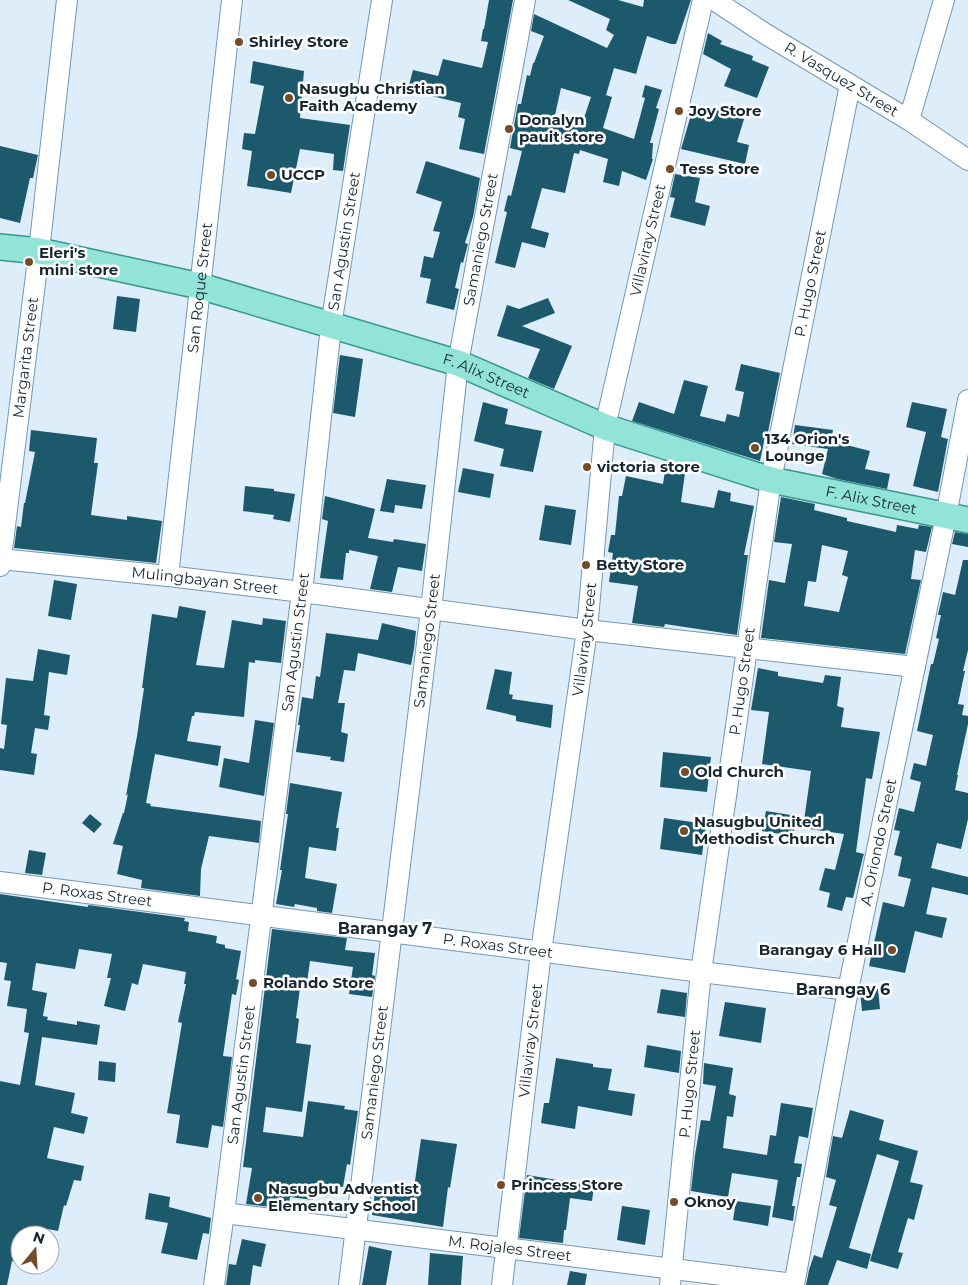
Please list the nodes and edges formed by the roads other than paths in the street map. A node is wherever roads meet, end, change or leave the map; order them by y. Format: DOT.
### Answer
graph roads {
  1 [pos="67,0"];
  2 [pos="232,0"];
  3 [pos="382,0"];
  4 [pos="525,0"];
  5 [pos="703,0"];
  6 [pos="714,0"];
  7 [pos="944,0"];
  8 [pos="850,84"];
  9 [pos="909,120"];
  10 [pos="968,160"];
  11 [pos="0,247"];
  12 [pos="39,251"];
  13 [pos="200,286"];
  14 [pos="330,326"];
  15 [pos="458,363"];
  16 [pos="968,400"];
  17 [pos="606,427"];
  18 [pos="771,480"];
  19 [pos="957,518"];
  20 [pos="0,562"];
  21 [pos="168,576"];
  22 [pos="302,592"];
  23 [pos="431,610"];
  24 [pos="587,630"];
  25 [pos="747,648"];
  26 [pos="915,667"];
  27 [pos="0,882"];
  28 [pos="261,915"];
  29 [pos="391,931"];
  30 [pos="541,952"];
  31 [pos="701,972"];
  32 [pos="848,990"];
  33 [pos="224,1213"];
  34 [pos="355,1230"];
  35 [pos="507,1249"];
  36 [pos="671,1277"];
  37 [pos="731,1281"];
  38 [pos="794,1284"];
  39 [pos="214,1285"];
  40 [pos="349,1285"];
  41 [pos="502,1285"];
  1 -- 12 [label="street, Margarita Street"];
  2 -- 13 [label="street, San Roque Street"];
  3 -- 14 [label="street, San Agustin Street"];
  4 -- 15 [label="street, Samaniego Street"];
  5 -- 17 [label="street, Villaviray Street"];
  6 -- 8 [label="street, R. Vasquez Street"];
  7 -- 9 [label="street"];
  8 -- 9 [label="street, R. Vasquez Street"];
  8 -- 18 [label="street, P. Hugo Street"];
  9 -- 10 [label="street, R. Vasquez Street"];
  11 -- 12 [label="main road, F. Alix Street"];
  12 -- 13 [label="main road, F. Alix Street"];
  12 -- 20 [label="street, Margarita Street"];
  13 -- 14 [label="main road, F. Alix Street"];
  13 -- 21 [label="street, San Roque Street"];
  14 -- 15 [label="main road, F. Alix Street"];
  14 -- 22 [label="street, San Agustin Street"];
  15 -- 17 [label="main road, F. Alix Street"];
  15 -- 23 [label="street, Samaniego Street"];
  16 -- 19 [label="street, A. Oriondo Street"];
  17 -- 18 [label="main road, F. Alix Street"];
  17 -- 24 [label="street, Villaviray Street"];
  18 -- 19 [label="main road, F. Alix Street"];
  18 -- 25 [label="street, P. Hugo Street"];
  19 -- 26 [label="street, A. Oriondo Street"];
  20 -- 21 [label="street, Mulingbayan Street"];
  21 -- 22 [label="street, Mulingbayan Street"];
  22 -- 23 [label="street, Mulingbayan Street"];
  22 -- 28 [label="street, San Agustin Street"];
  23 -- 24 [label="street, Mulingbayan Street"];
  23 -- 29 [label="street, Samaniego Street"];
  24 -- 25 [label="street, Mulingbayan Street"];
  24 -- 30 [label="street, Villaviray Street"];
  25 -- 26 [label="street, Mulingbayan Street"];
  25 -- 31 [label="street, P. Hugo Street"];
  26 -- 32 [label="street, A. Oriondo Street"];
  27 -- 28 [label="street, P. Roxas Street"];
  28 -- 29 [label="street, P. Roxas Street"];
  28 -- 33 [label="street, San Agustin Street"];
  29 -- 30 [label="street, P. Roxas Street"];
  29 -- 34 [label="street, Samaniego Street"];
  30 -- 31 [label="street, P. Roxas Street"];
  30 -- 35 [label="street, Villaviray Street"];
  31 -- 32 [label="street, P. Roxas Street"];
  31 -- 36 [label="street, P. Hugo Street"];
  32 -- 38 [label="street, A. Oriondo Street"];
  33 -- 34 [label="street, M. Rojales Street"];
  33 -- 39 [label="street, San Agustin Street"];
  34 -- 35 [label="street, M. Rojales Street"];
  34 -- 40 [label="street, Samaniego Street"];
  35 -- 36 [label="street, M. Rojales Street"];
  35 -- 41 [label="street, Villaviray Street"];
  36 -- 37 [label="street, M. Rojales Street"];
  37 -- 38 [label="street, M. Rojales Street"];
}
